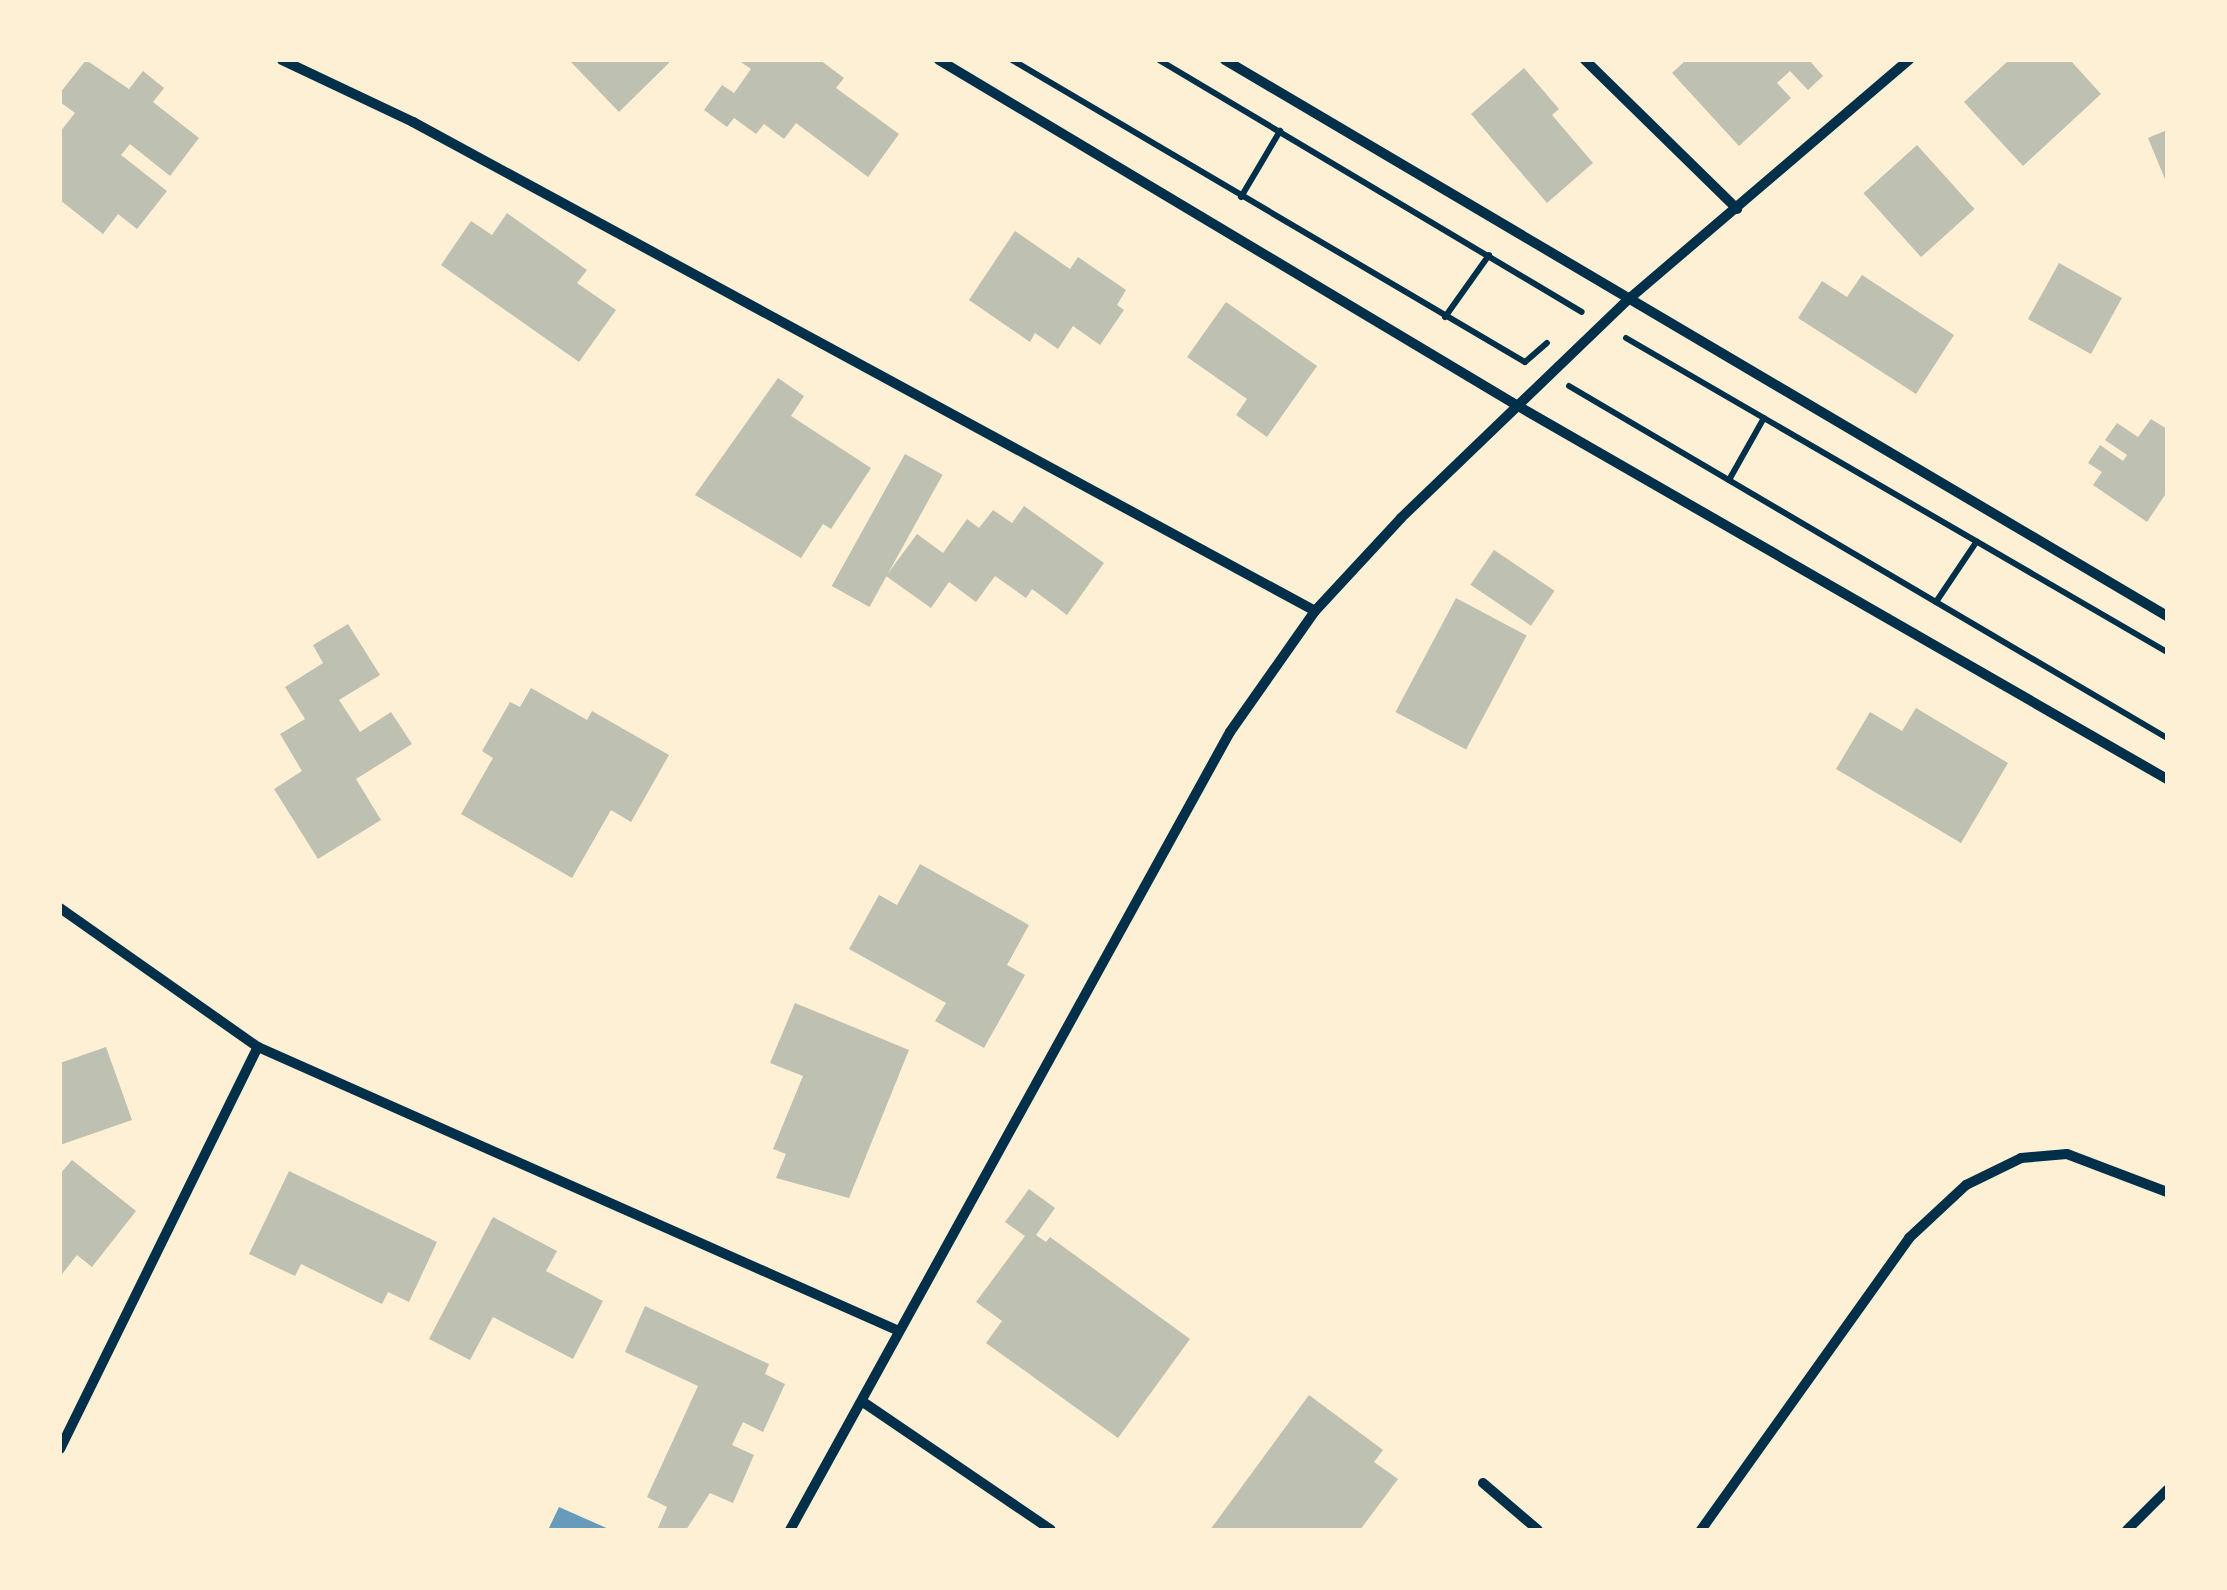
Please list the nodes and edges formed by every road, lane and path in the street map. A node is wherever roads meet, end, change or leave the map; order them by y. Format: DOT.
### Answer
graph roads {
  1 [pos="282,60"];
  2 [pos="940,60"];
  3 [pos="1012,60"];
  4 [pos="1031,60"];
  5 [pos="1159,60"];
  6 [pos="1224,60"];
  7 [pos="1585,60"];
  8 [pos="1909,60"];
  9 [pos="1026,69"];
  10 [pos="1280,132"];
  11 [pos="1241,197"];
  12 [pos="1737,209"];
  13 [pos="1489,255"];
  14 [pos="1630,298"];
  15 [pos="1445,317"];
  16 [pos="1568,324"];
  17 [pos="1554,337"];
  18 [pos="1626,338"];
  19 [pos="1568,386"];
  20 [pos="1518,406"];
  21 [pos="1764,418"];
  22 [pos="1729,480"];
  23 [pos="1977,541"];
  24 [pos="1936,602"];
  25 [pos="1315,612"];
  26 [pos="2167,616"];
  27 [pos="2167,652"];
  28 [pos="2167,738"];
  29 [pos="2167,779"];
  30 [pos="60,908"];
  31 [pos="258,1046"];
  32 [pos="2167,1192"];
  33 [pos="899,1331"];
  34 [pos="862,1402"];
  35 [pos="60,1448"];
  36 [pos="1483,1483"];
  37 [pos="2167,1490"];
  38 [pos="790,1530"];
  39 [pos="1050,1530"];
  40 [pos="1538,1530"];
  41 [pos="1701,1530"];
  42 [pos="2127,1530"];
  1 -- 25 [label="street"];
  2 -- 20 [label="street"];
  3 -- 9 [label="path"];
  4 -- 9 [label="path"];
  5 -- 10 [label="path"];
  6 -- 14 [label="street"];
  7 -- 12 [label="street"];
  8 -- 12 [label="street"];
  9 -- 11 [label="path"];
  10 -- 11 [label="path"];
  10 -- 13 [label="path"];
  11 -- 15 [label="path"];
  12 -- 14 [label="street"];
  13 -- 15 [label="path"];
  13 -- 16 [label="path"];
  14 -- 20 [label="street"];
  14 -- 26 [label="street"];
  15 -- 17 [label="path"];
  18 -- 21 [label="path"];
  19 -- 22 [label="path"];
  20 -- 25 [label="street"];
  20 -- 29 [label="street"];
  21 -- 22 [label="path"];
  21 -- 23 [label="path"];
  22 -- 24 [label="path"];
  23 -- 24 [label="path"];
  23 -- 27 [label="path"];
  24 -- 28 [label="path"];
  25 -- 33 [label="street"];
  30 -- 31 [label="street"];
  31 -- 33 [label="street"];
  31 -- 35 [label="street"];
  32 -- 41 [label="street"];
  33 -- 34 [label="street"];
  34 -- 38 [label="street"];
  34 -- 39 [label="street"];
  36 -- 40 [label="street"];
  37 -- 42 [label="street"];
}
